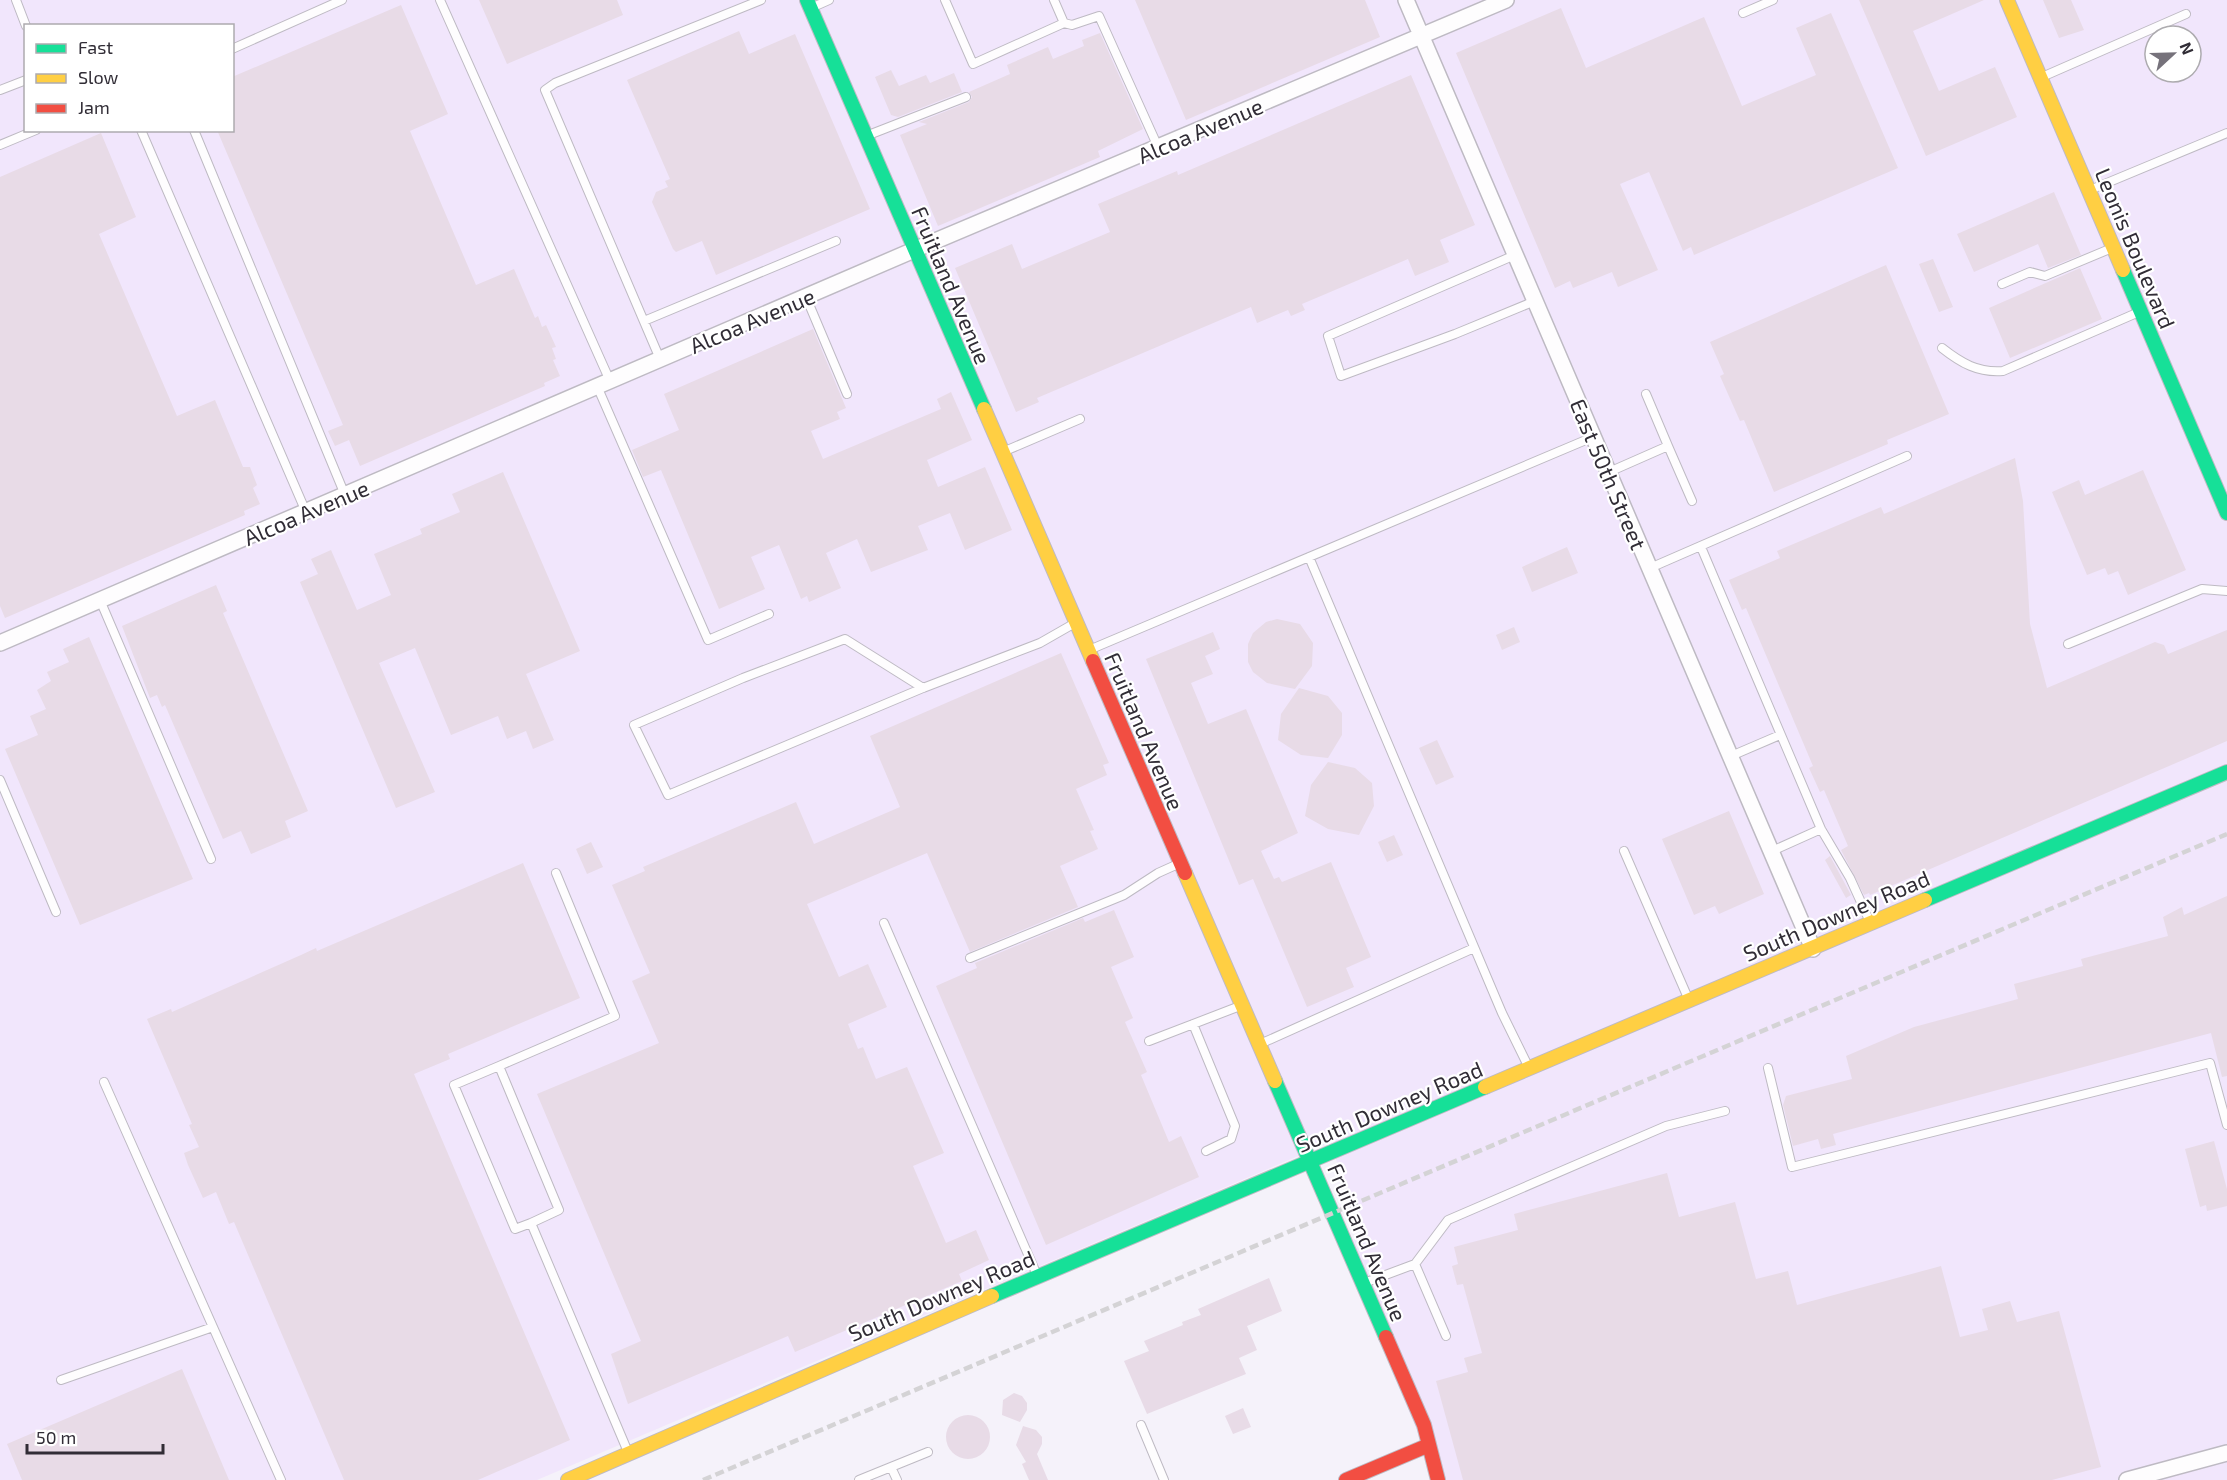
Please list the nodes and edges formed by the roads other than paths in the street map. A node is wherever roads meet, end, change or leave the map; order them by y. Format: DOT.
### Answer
graph roads {
  1 [pos="16,0"];
  2 [pos="342,0"];
  3 [pos="440,0"];
  4 [pos="761,0"];
  5 [pos="829,0"];
  6 [pos="945,0"];
  7 [pos="1054,0"];
  8 [pos="1406,0"];
  9 [pos="1506,0"];
  10 [pos="1773,0"];
  11 [pos="2007,0"];
  12 [pos="809,4"];
  13 [pos="1743,13"];
  14 [pos="2186,14"];
  15 [pos="1064,23"];
  16 [pos="25,24"];
  17 [pos="1421,36"];
  18 [pos="234,48"];
  19 [pos="2040,77"];
  20 [pos="24,81"];
  21 [pos="0,90"];
  22 [pos="966,97"];
  23 [pos="31,132"];
  24 [pos="142,132"];
  25 [pos="195,132"];
  26 [pos="2227,133"];
  27 [pos="864,136"];
  28 [pos="0,145"];
  29 [pos="1158,147"];
  30 [pos="2089,190"];
  31 [pos="836,241"];
  32 [pos="2113,247"];
  33 [pos="914,250"];
  34 [pos="1515,255"];
  35 [pos="2002,284"];
  36 [pos="806,297"];
  37 [pos="1535,301"];
  38 [pos="2141,312"];
  39 [pos="644,321"];
  40 [pos="1942,348"];
  41 [pos="660,359"];
  42 [pos="603,384"];
  43 [pos="847,394"];
  44 [pos="1646,394"];
  45 [pos="1080,419"];
  46 [pos="1593,436"];
  47 [pos="1668,446"];
  48 [pos="1001,452"];
  49 [pos="1907,456"];
  50 [pos="1609,472"];
  51 [pos="345,495"];
  52 [pos="1692,501"];
  53 [pos="306,512"];
  54 [pos="2227,513"];
  55 [pos="1701,547"];
  56 [pos="1308,557"];
  57 [pos="1650,568"];
  58 [pos="2227,591"];
  59 [pos="100,600"];
  60 [pos="769,614"];
  61 [pos="1076,622"];
  62 [pos="0,643"];
  63 [pos="2068,644"];
  64 [pos="1088,651"];
  65 [pos="923,688"];
  66 [pos="1780,735"];
  67 [pos="1731,756"];
  68 [pos="2227,772"];
  69 [pos="0,780"];
  70 [pos="1821,830"];
  71 [pos="1624,851"];
  72 [pos="1772,851"];
  73 [pos="211,859"];
  74 [pos="1180,863"];
  75 [pos="556,873"];
  76 [pos="56,912"];
  77 [pos="884,922"];
  78 [pos="1870,924"];
  79 [pos="1474,948"];
  80 [pos="1813,949"];
  81 [pos="970,958"];
  82 [pos="1689,1000"];
  83 [pos="1241,1005"];
  84 [pos="1193,1024"];
  85 [pos="1149,1041"];
  86 [pos="1258,1044"];
  87 [pos="499,1066"];
  88 [pos="1529,1068"];
  89 [pos="1768,1068"];
  90 [pos="104,1082"];
  91 [pos="1725,1111"];
  92 [pos="2227,1125"];
  93 [pos="1206,1151"];
  94 [pos="1311,1162"];
  95 [pos="531,1222"];
  96 [pos="1415,1264"];
  97 [pos="1037,1277"];
  98 [pos="1362,1284"];
  99 [pos="213,1327"];
  100 [pos="1446,1336"];
  101 [pos="61,1380"];
  102 [pos="1142,1425"];
  103 [pos="1429,1445"];
  104 [pos="928,1452"];
  105 [pos="628,1453"];
  106 [pos="2227,1454"];
  107 [pos="891,1467"];
  108 [pos="281,1480"];
  109 [pos="568,1480"];
  110 [pos="859,1480"];
  111 [pos="897,1480"];
  112 [pos="1164,1480"];
  113 [pos="1346,1480"];
  114 [pos="1438,1480"];
  115 [pos="2127,1480"];
  1 -- 16 [label="lane"];
  2 -- 18 [label="lane"];
  3 -- 42 [label="lane"];
  4 -- 39 [label="lane"];
  5 -- 12 [label="lane"];
  6 -- 15 [label="lane"];
  7 -- 15 [label="lane"];
  8 -- 17 [label="street, East 50th Street"];
  9 -- 17 [label="street, Alcoa Avenue"];
  10 -- 13 [label="lane"];
  11 -- 19 [label="main road, Leonis Boulevard"];
  12 -- 27 [label="main road, Fruitland Avenue"];
  14 -- 19 [label="lane"];
  15 -- 29 [label="lane"];
  17 -- 29 [label="street, Alcoa Avenue"];
  17 -- 34 [label="street, East 50th Street"];
  19 -- 30 [label="main road, Leonis Boulevard"];
  20 -- 21 [label="lane"];
  22 -- 27 [label="lane"];
  23 -- 28 [label="lane"];
  24 -- 53 [label="lane"];
  25 -- 51 [label="lane"];
  26 -- 30 [label="lane"];
  27 -- 33 [label="main road, Fruitland Avenue"];
  29 -- 33 [label="street, Alcoa Avenue"];
  30 -- 32 [label="main road, Leonis Boulevard"];
  31 -- 39 [label="lane"];
  32 -- 35 [label="lane"];
  32 -- 38 [label="main road, Leonis Boulevard"];
  33 -- 36 [label="street, Alcoa Avenue"];
  33 -- 48 [label="main road, Fruitland Avenue"];
  34 -- 37 [label="street, East 50th Street"];
  34 -- 37 [label="lane"];
  36 -- 41 [label="street, Alcoa Avenue"];
  36 -- 43 [label="lane"];
  37 -- 46 [label="street, East 50th Street"];
  38 -- 40 [label="lane"];
  38 -- 54 [label="main road, Leonis Boulevard"];
  39 -- 41 [label="lane"];
  41 -- 42 [label="street, Alcoa Avenue"];
  42 -- 51 [label="street, Alcoa Avenue"];
  42 -- 60 [label="lane"];
  44 -- 47 [label="lane"];
  45 -- 48 [label="lane"];
  46 -- 50 [label="street, East 50th Street"];
  46 -- 56 [label="lane"];
  47 -- 50 [label="lane"];
  47 -- 52 [label="lane"];
  48 -- 61 [label="main road, Fruitland Avenue"];
  49 -- 55 [label="lane"];
  50 -- 57 [label="street, East 50th Street"];
  51 -- 53 [label="street, Alcoa Avenue"];
  53 -- 59 [label="street, Alcoa Avenue"];
  55 -- 57 [label="lane"];
  55 -- 66 [label="lane"];
  56 -- 64 [label="lane"];
  56 -- 79 [label="lane"];
  57 -- 67 [label="street, East 50th Street"];
  58 -- 63 [label="lane"];
  59 -- 62 [label="street, Alcoa Avenue"];
  59 -- 73 [label="lane"];
  61 -- 64 [label="main road, Fruitland Avenue"];
  61 -- 65 [label="lane"];
  64 -- 74 [label="main road, Fruitland Avenue"];
  65 -- 65 [label="lane"];
  66 -- 67 [label="lane"];
  66 -- 70 [label="lane"];
  67 -- 72 [label="street, East 50th Street"];
  68 -- 78 [label="main road, South Downey Road"];
  69 -- 76 [label="lane"];
  70 -- 72 [label="lane"];
  70 -- 78 [label="lane"];
  71 -- 82 [label="lane"];
  72 -- 80 [label="street, East 50th Street"];
  74 -- 81 [label="lane"];
  74 -- 83 [label="main road, Fruitland Avenue"];
  75 -- 87 [label="lane"];
  77 -- 97 [label="lane"];
  78 -- 80 [label="main road, South Downey Road"];
  79 -- 86 [label="lane"];
  79 -- 88 [label="lane"];
  80 -- 82 [label="main road, South Downey Road"];
  82 -- 88 [label="main road, South Downey Road"];
  83 -- 84 [label="lane"];
  83 -- 86 [label="main road, Fruitland Avenue"];
  84 -- 85 [label="lane"];
  84 -- 93 [label="lane"];
  86 -- 94 [label="main road, Fruitland Avenue"];
  87 -- 95 [label="lane"];
  87 -- 95 [label="lane"];
  88 -- 94 [label="main road, South Downey Road"];
  89 -- 92 [label="lane"];
  90 -- 99 [label="lane"];
  91 -- 96 [label="lane"];
  94 -- 97 [label="main road, South Downey Road"];
  94 -- 98 [label="main road, Fruitland Avenue"];
  95 -- 105 [label="lane"];
  96 -- 98 [label="lane"];
  96 -- 100 [label="lane"];
  97 -- 105 [label="main road, South Downey Road"];
  98 -- 103 [label="main road, Fruitland Avenue"];
  99 -- 101 [label="lane"];
  99 -- 108 [label="lane"];
  102 -- 112 [label="lane"];
  103 -- 113 [label="main road"];
  103 -- 114 [label="main road, Fruitland Avenue"];
  104 -- 107 [label="lane"];
  105 -- 109 [label="main road, South Downey Road"];
  106 -- 115 [label="street"];
  107 -- 110 [label="lane"];
  107 -- 111 [label="lane"];
}
